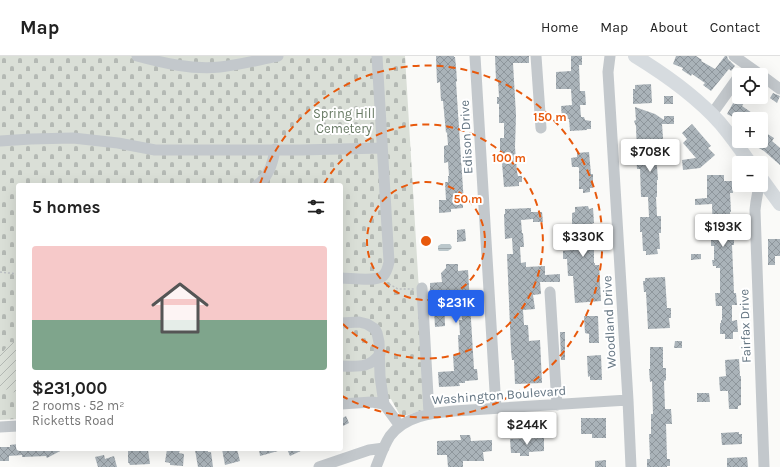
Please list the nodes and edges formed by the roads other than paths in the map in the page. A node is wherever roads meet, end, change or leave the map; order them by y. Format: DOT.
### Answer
graph roads {
  1 [pos="137,56"];
  2 [pos="278,56"];
  3 [pos="377,56"];
  4 [pos="475,56"];
  5 [pos="536,56"];
  6 [pos="610,56"];
  7 [pos="635,56"];
  8 [pos="734,56"];
  9 [pos="750,61"];
  10 [pos="768,80"];
  11 [pos="732,87"];
  12 [pos="780,89"];
  13 [pos="712,114"];
  14 [pos="541,128"];
  15 [pos="0,141"];
  16 [pos="382,148"];
  17 [pos="275,149"];
  18 [pos="745,156"];
  19 [pos="260,183"];
  20 [pos="768,188"];
  21 [pos="758,192"];
  22 [pos="780,204"];
  23 [pos="343,278"];
  24 [pos="422,290"];
  25 [pos="550,292"];
  26 [pos="343,324"];
  27 [pos="380,354"];
  28 [pos="367,365"];
  29 [pos="343,366"];
  30 [pos="380,376"];
  31 [pos="628,400"];
  32 [pos="343,404"];
  33 [pos="384,404"];
  34 [pos="557,405"];
  35 [pos="496,408"];
  36 [pos="429,414"];
  37 [pos="16,426"];
  38 [pos="400,426"];
  39 [pos="0,428"];
  40 [pos="384,448"];
  41 [pos="319,467"];
  42 [pos="376,467"];
  43 [pos="630,467"];
  44 [pos="764,467"];
  1 -- 2 [label="street"];
  3 -- 16 [label="street"];
  4 -- 35 [label="street, Edison Drive"];
  5 -- 14 [label="street"];
  6 -- 31 [label="street, Woodland Drive"];
  7 -- 13 [label="main road"];
  8 -- 9 [label="street"];
  10 -- 12 [label="street"];
  11 -- 13 [label="street"];
  13 -- 18 [label="main road"];
  15 -- 17 [label="street"];
  16 -- 17 [label="street"];
  16 -- 23 [label="street"];
  17 -- 19 [label="street"];
  20 -- 22 [label="main road"];
  21 -- 44 [label="street, Fairfax Drive"];
  24 -- 36 [label="street"];
  25 -- 34 [label="street"];
  26 -- 27 [label="street"];
  27 -- 28 [label="street"];
  27 -- 30 [label="street"];
  28 -- 29 [label="street"];
  28 -- 30 [label="street"];
  30 -- 33 [label="street"];
  31 -- 34 [label="street, Washington Boulevard"];
  31 -- 43 [label="street, Woodland Drive"];
  32 -- 33 [label="street"];
  33 -- 38 [label="street"];
  34 -- 35 [label="street, Washington Boulevard"];
  35 -- 36 [label="street, Washington Boulevard"];
  36 -- 38 [label="street, Washington Boulevard"];
  37 -- 39 [label="street"];
  38 -- 40 [label="street, Washington Boulevard"];
  40 -- 41 [label="street"];
  40 -- 42 [label="street, Washington Boulevard"];
}
